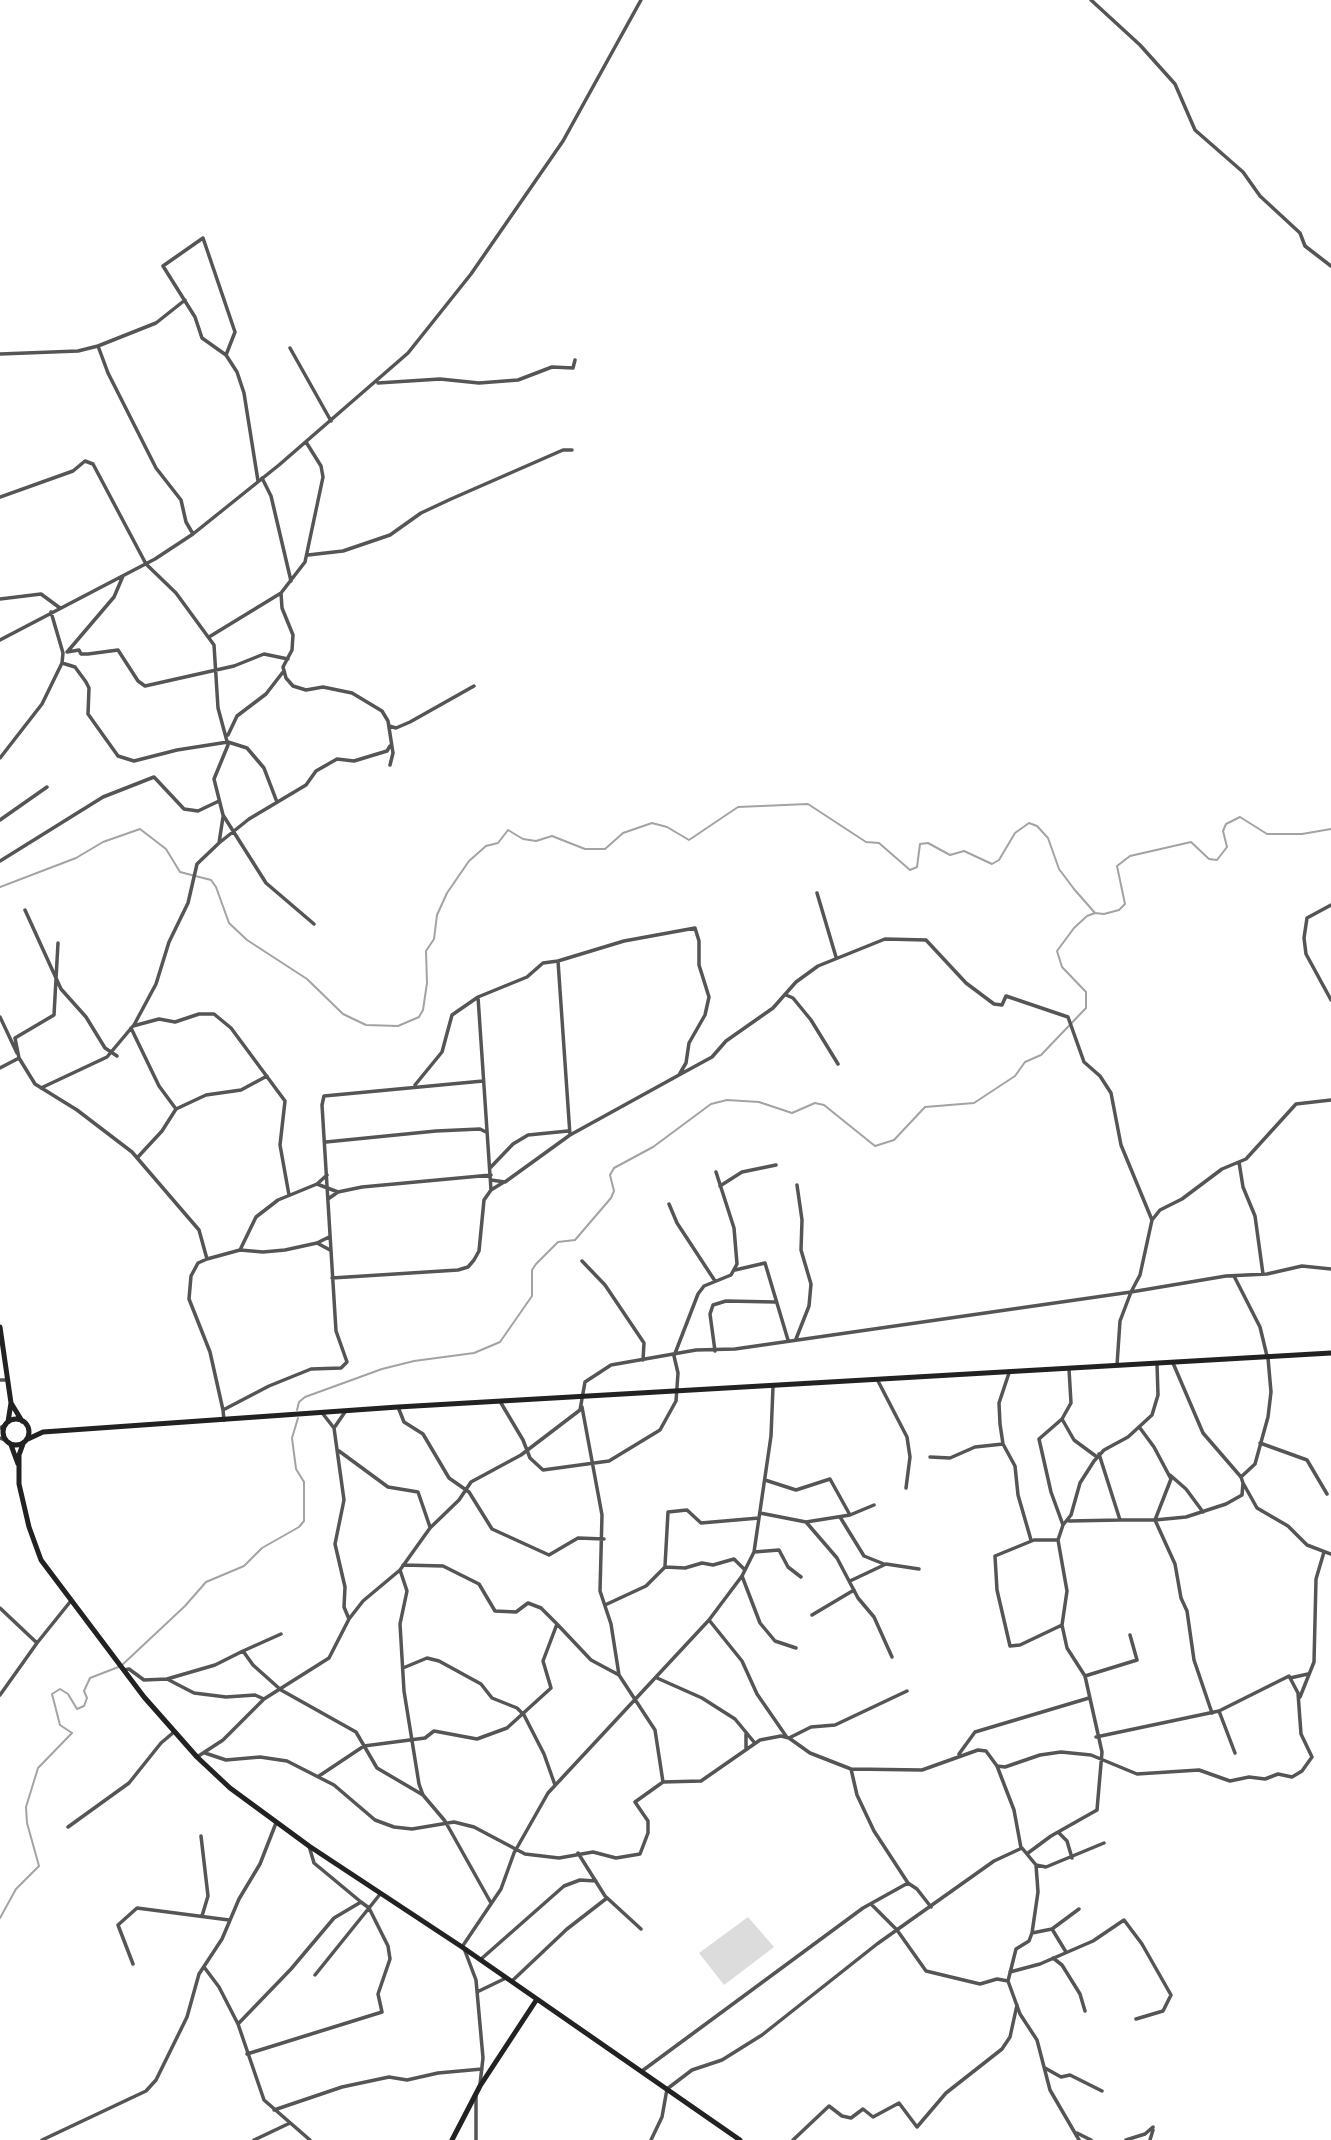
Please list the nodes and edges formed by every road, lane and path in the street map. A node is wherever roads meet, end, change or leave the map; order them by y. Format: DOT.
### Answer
graph roads {
  1 [pos="641,0"];
  2 [pos="1091,0"];
  3 [pos="1331,266"];
  4 [pos="185,300"];
  5 [pos="98,346"];
  6 [pos="290,348"];
  7 [pos="0,354"];
  8 [pos="226,355"];
  9 [pos="575,360"];
  10 [pos="376,383"];
  11 [pos="331,421"];
  12 [pos="306,442"];
  13 [pos="572,450"];
  14 [pos="260,479"];
  15 [pos="0,497"];
  16 [pos="193,534"];
  17 [pos="308,555"];
  18 [pos="146,564"];
  19 [pos="122,576"];
  20 [pos="290,582"];
  21 [pos="281,593"];
  22 [pos="0,599"];
  23 [pos="60,608"];
  24 [pos="51,612"];
  25 [pos="209,637"];
  26 [pos="0,640"];
  27 [pos="65,653"];
  28 [pos="288,659"];
  29 [pos="62,663"];
  30 [pos="217,670"];
  31 [pos="283,672"];
  32 [pos="474,686"];
  33 [pos="388,726"];
  34 [pos="227,739"];
  35 [pos="391,744"];
  36 [pos="0,758"];
  37 [pos="390,765"];
  38 [pos="47,787"];
  39 [pos="219,801"];
  40 [pos="277,802"];
  41 [pos="223,815"];
  42 [pos="0,820"];
  43 [pos="232,833"];
  44 [pos="219,843"];
  45 [pos="0,861"];
  46 [pos="817,893"];
  47 [pos="1331,905"];
  48 [pos="25,910"];
  49 [pos="314,924"];
  50 [pos="58,943"];
  51 [pos="836,957"];
  52 [pos="558,961"];
  53 [pos="57,978"];
  54 [pos="786,995"];
  55 [pos="478,997"];
  56 [pos="1331,1000"];
  57 [pos="0,1017"];
  58 [pos="132,1027"];
  59 [pos="111,1053"];
  60 [pos="117,1056"];
  61 [pos="19,1058"];
  62 [pos="838,1064"];
  63 [pos="0,1068"];
  64 [pos="679,1075"];
  65 [pos="267,1076"];
  66 [pos="483,1081"];
  67 [pos="414,1086"];
  68 [pos="41,1088"];
  69 [pos="1331,1100"];
  70 [pos="176,1109"];
  71 [pos="486,1122"];
  72 [pos="480,1129"];
  73 [pos="487,1132"];
  74 [pos="569,1133"];
  75 [pos="326,1142"];
  76 [pos="137,1157"];
  77 [pos="1239,1162"];
  78 [pos="776,1165"];
  79 [pos="490,1168"];
  80 [pos="716,1172"];
  81 [pos="327,1175"];
  82 [pos="491,1177"];
  83 [pos="505,1182"];
  84 [pos="317,1184"];
  85 [pos="797,1185"];
  86 [pos="328,1186"];
  87 [pos="720,1186"];
  88 [pos="491,1191"];
  89 [pos="338,1192"];
  90 [pos="289,1195"];
  91 [pos="328,1199"];
  92 [pos="670,1204"];
  93 [pos="1153,1220"];
  94 [pos="330,1237"];
  95 [pos="317,1243"];
  96 [pos="240,1250"];
  97 [pos="330,1250"];
  98 [pos="207,1259"];
  99 [pos="582,1261"];
  100 [pos="1331,1269"];
  101 [pos="735,1270"];
  102 [pos="1263,1274"];
  103 [pos="1234,1276"];
  104 [pos="332,1278"];
  105 [pos="715,1281"];
  106 [pos="1131,1292"];
  107 [pos="775,1301"];
  108 [pos="0,1327"];
  109 [pos="796,1339"];
  110 [pos="788,1340"];
  111 [pos="715,1351"];
  112 [pos="1331,1353"];
  113 [pos="674,1356"];
  114 [pos="1267,1356"];
  115 [pos="643,1360"];
  116 [pos="1173,1363"];
  117 [pos="1157,1364"];
  118 [pos="1117,1367"];
  119 [pos="1069,1369"];
  120 [pos="1009,1373"];
  121 [pos="0,1380"];
  122 [pos="8,1380"];
  123 [pos="878,1381"];
  124 [pos="773,1387"];
  125 [pos="677,1392"];
  126 [pos="582,1397"];
  127 [pos="11,1403"];
  128 [pos="501,1403"];
  129 [pos="582,1407"];
  130 [pos="398,1408"];
  131 [pos="223,1410"];
  132 [pos="345,1412"];
  133 [pos="323,1414"];
  134 [pos="1062,1419"];
  135 [pos="224,1420"];
  136 [pos="25,1423"];
  137 [pos="4,1425"];
  138 [pos="334,1428"];
  139 [pos="1140,1428"];
  140 [pos="43,1432"];
  141 [pos="5,1441"];
  142 [pos="25,1441"];
  143 [pos="1260,1443"];
  144 [pos="1003,1444"];
  145 [pos="528,1449"];
  146 [pos="337,1450"];
  147 [pos="1098,1455"];
  148 [pos="930,1457"];
  149 [pos="594,1465"];
  150 [pos="19,1466"];
  151 [pos="1170,1475"];
  152 [pos="1241,1477"];
  153 [pos="765,1480"];
  154 [pos="1242,1483"];
  155 [pos="465,1488"];
  156 [pos="906,1488"];
  157 [pos="1326,1494"];
  158 [pos="874,1505"];
  159 [pos="1203,1512"];
  160 [pos="759,1515"];
  161 [pos="850,1515"];
  162 [pos="840,1517"];
  163 [pos="1120,1520"];
  164 [pos="1154,1520"];
  165 [pos="1068,1521"];
  166 [pos="806,1522"];
  167 [pos="1063,1525"];
  168 [pos="430,1528"];
  169 [pos="604,1539"];
  170 [pos="1031,1540"];
  171 [pos="1058,1541"];
  172 [pos="754,1552"];
  173 [pos="1324,1552"];
  174 [pos="1331,1554"];
  175 [pos="884,1564"];
  176 [pos="665,1567"];
  177 [pos="402,1568"];
  178 [pos="919,1569"];
  179 [pos="745,1570"];
  180 [pos="742,1576"];
  181 [pos="801,1577"];
  182 [pos="850,1581"];
  183 [pos="854,1590"];
  184 [pos="70,1602"];
  185 [pos="605,1605"];
  186 [pos="0,1608"];
  187 [pos="812,1615"];
  188 [pos="349,1619"];
  189 [pos="709,1620"];
  190 [pos="558,1624"];
  191 [pos="1062,1625"];
  192 [pos="281,1634"];
  193 [pos="1130,1635"];
  194 [pos="37,1643"];
  195 [pos="796,1648"];
  196 [pos="243,1651"];
  197 [pos="892,1657"];
  198 [pos="121,1667"];
  199 [pos="403,1668"];
  200 [pos="1310,1674"];
  201 [pos="620,1675"];
  202 [pos="1085,1676"];
  203 [pos="657,1678"];
  204 [pos="1290,1678"];
  205 [pos="167,1679"];
  206 [pos="281,1690"];
  207 [pos="907,1691"];
  208 [pos="0,1695"];
  209 [pos="1089,1698"];
  210 [pos="264,1699"];
  211 [pos="635,1699"];
  212 [pos="1299,1699"];
  213 [pos="1219,1711"];
  214 [pos="1212,1713"];
  215 [pos="524,1715"];
  216 [pos="174,1732"];
  217 [pos="746,1734"];
  218 [pos="787,1737"];
  219 [pos="1096,1737"];
  220 [pos="410,1740"];
  221 [pos="754,1742"];
  222 [pos="363,1746"];
  223 [pos="746,1749"];
  224 [pos="205,1753"];
  225 [pos="1235,1753"];
  226 [pos="957,1755"];
  227 [pos="197,1757"];
  228 [pos="1102,1759"];
  229 [pos="997,1766"];
  230 [pos="850,1769"];
  231 [pos="319,1776"];
  232 [pos="663,1782"];
  233 [pos="555,1786"];
  234 [pos="423,1796"];
  235 [pos="445,1821"];
  236 [pos="276,1823"];
  237 [pos="68,1827"];
  238 [pos="1058,1832"];
  239 [pos="201,1836"];
  240 [pos="1104,1843"];
  241 [pos="309,1846"];
  242 [pos="1022,1849"];
  243 [pos="516,1851"];
  244 [pos="578,1853"];
  245 [pos="1028,1853"];
  246 [pos="1072,1858"];
  247 [pos="1036,1865"];
  248 [pos="596,1881"];
  249 [pos="908,1883"];
  250 [pos="381,1893"];
  251 [pos="607,1898"];
  252 [pos="361,1902"];
  253 [pos="491,1904"];
  254 [pos="871,1904"];
  255 [pos="930,1907"];
  256 [pos="369,1908"];
  257 [pos="1079,1909"];
  258 [pos="202,1916"];
  259 [pos="229,1920"];
  260 [pos="641,1929"];
  261 [pos="1052,1929"];
  262 [pos="897,1930"];
  263 [pos="1032,1933"];
  264 [pos="463,1948"];
  265 [pos="1066,1952"];
  266 [pos="1053,1958"];
  267 [pos="480,1960"];
  268 [pos="133,1964"];
  269 [pos="204,1967"];
  270 [pos="1010,1972"];
  271 [pos="315,1975"];
  272 [pos="509,1979"];
  273 [pos="1008,1981"];
  274 [pos="477,1992"];
  275 [pos="537,1999"];
  276 [pos="1017,2005"];
  277 [pos="1085,2011"];
  278 [pos="1136,2019"];
  279 [pos="238,2024"];
  280 [pos="247,2054"];
  281 [pos="1043,2067"];
  282 [pos="482,2069"];
  283 [pos="642,2072"];
  284 [pos="480,2086"];
  285 [pos="667,2089"];
  286 [pos="1102,2091"];
  287 [pos="476,2094"];
  288 [pos="274,2110"];
  289 [pos="291,2123"];
  290 [pos="1075,2132"];
  291 [pos="42,2140"];
  292 [pos="254,2140"];
  293 [pos="310,2140"];
  294 [pos="452,2140"];
  295 [pos="476,2140"];
  296 [pos="652,2140"];
  297 [pos="740,2140"];
  298 [pos="793,2140"];
  299 [pos="1079,2140"];
  300 [pos="1091,2140"];
  301 [pos="1126,2140"];
  302 [pos="1150,2140"];
  1 -- 10 [label="street"];
  2 -- 3 [label="street"];
  4 -- 5 [label="street"];
  4 -- 8 [label="street"];
  4 -- 8 [label="street"];
  5 -- 7 [label="street"];
  5 -- 16 [label="street"];
  6 -- 11 [label="street"];
  8 -- 14 [label="street"];
  9 -- 10 [label="street"];
  10 -- 11 [label="street"];
  11 -- 12 [label="street"];
  12 -- 14 [label="street"];
  12 -- 17 [label="street"];
  13 -- 17 [label="street"];
  14 -- 16 [label="street"];
  14 -- 20 [label="street"];
  15 -- 18 [label="street"];
  16 -- 18 [label="street"];
  17 -- 20 [label="street"];
  18 -- 19 [label="street"];
  18 -- 25 [label="street"];
  19 -- 23 [label="street"];
  19 -- 27 [label="street"];
  20 -- 21 [label="street"];
  21 -- 25 [label="street"];
  21 -- 28 [label="street"];
  22 -- 23 [label="street"];
  23 -- 24 [label="street"];
  24 -- 26 [label="street"];
  24 -- 27 [label="street"];
  25 -- 30 [label="street"];
  27 -- 29 [label="street"];
  27 -- 30 [label="street"];
  28 -- 30 [label="street"];
  28 -- 31 [label="street"];
  29 -- 34 [label="street"];
  29 -- 36 [label="street"];
  30 -- 34 [label="street"];
  31 -- 33 [label="street"];
  31 -- 34 [label="street"];
  32 -- 33 [label="street"];
  33 -- 35 [label="street"];
  34 -- 39 [label="street"];
  34 -- 40 [label="street"];
  35 -- 37 [label="street"];
  35 -- 40 [label="street"];
  38 -- 42 [label="street"];
  39 -- 41 [label="street"];
  39 -- 45 [label="street"];
  40 -- 43 [label="street"];
  41 -- 43 [label="street"];
  41 -- 44 [label="street"];
  43 -- 44 [label="street"];
  43 -- 49 [label="street"];
  44 -- 58 [label="street"];
  46 -- 51 [label="street"];
  47 -- 56 [label="street"];
  48 -- 53 [label="street"];
  50 -- 53 [label="street"];
  51 -- 54 [label="street"];
  51 -- 93 [label="street"];
  52 -- 55 [label="street"];
  52 -- 64 [label="street"];
  52 -- 74 [label="street"];
  53 -- 59 [label="street"];
  53 -- 61 [label="street"];
  54 -- 62 [label="street"];
  54 -- 64 [label="street"];
  55 -- 66 [label="street"];
  55 -- 67 [label="street"];
  57 -- 61 [label="street"];
  58 -- 59 [label="street"];
  58 -- 65 [label="street"];
  58 -- 70 [label="street"];
  59 -- 60 [label="street"];
  59 -- 68 [label="street"];
  61 -- 63 [label="street"];
  61 -- 68 [label="street"];
  64 -- 74 [label="street"];
  65 -- 70 [label="street"];
  65 -- 90 [label="street"];
  66 -- 67 [label="street"];
  66 -- 71 [label="street"];
  67 -- 75 [label="street"];
  68 -- 76 [label="street"];
  69 -- 77 [label="street"];
  70 -- 76 [label="street"];
  71 -- 72 [label="street"];
  71 -- 73 [label="street"];
  72 -- 73 [label="street"];
  72 -- 75 [label="street"];
  73 -- 79 [label="street"];
  74 -- 79 [label="street"];
  74 -- 83 [label="street"];
  75 -- 81 [label="street"];
  76 -- 98 [label="street"];
  77 -- 93 [label="street"];
  77 -- 102 [label="street"];
  78 -- 87 [label="street"];
  79 -- 82 [label="street"];
  80 -- 87 [label="street"];
  81 -- 84 [label="street"];
  81 -- 86 [label="street"];
  82 -- 83 [label="street"];
  82 -- 88 [label="street"];
  82 -- 89 [label="street"];
  83 -- 88 [label="street"];
  84 -- 86 [label="street"];
  84 -- 90 [label="street"];
  85 -- 109 [label="street"];
  86 -- 89 [label="street"];
  86 -- 91 [label="street"];
  87 -- 101 [label="street"];
  88 -- 104 [label="street"];
  89 -- 91 [label="street"];
  90 -- 96 [label="street"];
  91 -- 94 [label="street"];
  92 -- 105 [label="street"];
  93 -- 106 [label="street"];
  94 -- 95 [label="street"];
  94 -- 97 [label="street"];
  95 -- 96 [label="street"];
  95 -- 97 [label="street"];
  96 -- 98 [label="street"];
  97 -- 104 [label="street"];
  98 -- 131 [label="street"];
  99 -- 115 [label="street"];
  100 -- 102 [label="street"];
  101 -- 105 [label="street"];
  101 -- 107 [label="street"];
  102 -- 103 [label="street"];
  103 -- 106 [label="street"];
  103 -- 114 [label="street"];
  104 -- 131 [label="street"];
  105 -- 113 [label="street"];
  106 -- 109 [label="street"];
  106 -- 118 [label="street"];
  107 -- 110 [label="street"];
  107 -- 111 [label="street"];
  108 -- 122 [label="main road"];
  109 -- 110 [label="street"];
  110 -- 111 [label="street"];
  111 -- 113 [label="street"];
  112 -- 114 [label="main road"];
  113 -- 115 [label="street"];
  113 -- 125 [label="street"];
  114 -- 116 [label="main road"];
  114 -- 143 [label="street"];
  115 -- 126 [label="street"];
  116 -- 117 [label="main road"];
  116 -- 152 [label="street"];
  117 -- 118 [label="main road"];
  117 -- 139 [label="street"];
  118 -- 119 [label="main road"];
  119 -- 120 [label="main road"];
  119 -- 134 [label="street"];
  120 -- 123 [label="main road"];
  120 -- 144 [label="street"];
  121 -- 122 [label="street"];
  122 -- 127 [label="main road"];
  123 -- 124 [label="main road"];
  123 -- 156 [label="street"];
  124 -- 125 [label="main road"];
  124 -- 153 [label="street"];
  125 -- 126 [label="main road"];
  125 -- 149 [label="street"];
  126 -- 128 [label="main road"];
  126 -- 129 [label="street"];
  127 -- 136 [label="main road"];
  127 -- 137 [label="main road"];
  128 -- 130 [label="main road"];
  128 -- 145 [label="street"];
  129 -- 145 [label="street"];
  129 -- 149 [label="street"];
  130 -- 132 [label="main road"];
  130 -- 155 [label="street"];
  131 -- 135 [label="street"];
  132 -- 133 [label="main road"];
  132 -- 138 [label="street"];
  133 -- 135 [label="main road"];
  133 -- 138 [label="street"];
  134 -- 147 [label="street"];
  134 -- 167 [label="street"];
  135 -- 140 [label="main road"];
  136 -- 137 [label="main road"];
  136 -- 140 [label="main road"];
  136 -- 142 [label="main road"];
  137 -- 141 [label="main road"];
  138 -- 146 [label="street"];
  139 -- 147 [label="street"];
  139 -- 151 [label="street"];
  140 -- 142 [label="main road"];
  141 -- 142 [label="main road"];
  141 -- 150 [label="main road"];
  142 -- 150 [label="main road"];
  143 -- 152 [label="street"];
  143 -- 157 [label="street"];
  144 -- 148 [label="street"];
  144 -- 170 [label="street"];
  145 -- 149 [label="street"];
  145 -- 155 [label="street"];
  146 -- 168 [label="street"];
  146 -- 188 [label="street"];
  147 -- 163 [label="street"];
  147 -- 165 [label="street"];
  149 -- 169 [label="street"];
  150 -- 184 [label="main road"];
  151 -- 159 [label="street"];
  151 -- 164 [label="street"];
  152 -- 154 [label="street"];
  153 -- 160 [label="street"];
  153 -- 161 [label="street"];
  154 -- 159 [label="street"];
  154 -- 173 [label="street"];
  155 -- 168 [label="street"];
  155 -- 169 [label="street"];
  158 -- 161 [label="street"];
  159 -- 164 [label="street"];
  160 -- 166 [label="street"];
  160 -- 172 [label="street"];
  160 -- 176 [label="street"];
  161 -- 162 [label="street"];
  162 -- 166 [label="street"];
  162 -- 175 [label="street"];
  163 -- 164 [label="street"];
  163 -- 165 [label="street"];
  164 -- 214 [label="street"];
  165 -- 167 [label="street"];
  166 -- 182 [label="street"];
  167 -- 171 [label="street"];
  168 -- 177 [label="street"];
  169 -- 185 [label="street"];
  170 -- 171 [label="street"];
  170 -- 191 [label="street"];
  171 -- 191 [label="street"];
  172 -- 179 [label="street"];
  172 -- 181 [label="street"];
  173 -- 174 [label="street"];
  173 -- 200 [label="street"];
  175 -- 178 [label="street"];
  175 -- 182 [label="street"];
  176 -- 179 [label="street"];
  176 -- 185 [label="street"];
  177 -- 188 [label="street"];
  177 -- 190 [label="street"];
  177 -- 199 [label="street"];
  179 -- 180 [label="street"];
  180 -- 189 [label="street"];
  180 -- 195 [label="street"];
  182 -- 183 [label="street"];
  183 -- 187 [label="street"];
  183 -- 197 [label="street"];
  184 -- 194 [label="street"];
  184 -- 198 [label="main road"];
  185 -- 201 [label="street"];
  186 -- 194 [label="street"];
  188 -- 206 [label="street"];
  189 -- 203 [label="street"];
  189 -- 218 [label="street"];
  190 -- 201 [label="street"];
  190 -- 215 [label="street"];
  191 -- 202 [label="street"];
  192 -- 196 [label="street"];
  193 -- 202 [label="street"];
  194 -- 208 [label="street"];
  196 -- 205 [label="street"];
  196 -- 206 [label="street"];
  198 -- 205 [label="street"];
  198 -- 216 [label="main road"];
  199 -- 215 [label="street"];
  199 -- 220 [label="street"];
  200 -- 204 [label="street"];
  200 -- 212 [label="street"];
  201 -- 211 [label="street"];
  202 -- 209 [label="street"];
  203 -- 211 [label="street"];
  203 -- 217 [label="street"];
  204 -- 212 [label="street"];
  204 -- 213 [label="street"];
  205 -- 210 [label="street"];
  206 -- 210 [label="street"];
  206 -- 222 [label="street"];
  207 -- 218 [label="street"];
  209 -- 219 [label="street"];
  209 -- 226 [label="street"];
  210 -- 224 [label="street"];
  211 -- 232 [label="street"];
  211 -- 233 [label="street"];
  212 -- 228 [label="street"];
  213 -- 214 [label="street"];
  213 -- 225 [label="street"];
  214 -- 219 [label="street"];
  215 -- 220 [label="street"];
  215 -- 233 [label="street"];
  216 -- 227 [label="main road"];
  216 -- 237 [label="street"];
  217 -- 221 [label="street"];
  217 -- 223 [label="street"];
  218 -- 221 [label="street"];
  218 -- 230 [label="street"];
  219 -- 228 [label="street"];
  220 -- 222 [label="street"];
  220 -- 234 [label="street"];
  221 -- 223 [label="street"];
  222 -- 231 [label="street"];
  222 -- 234 [label="street"];
  223 -- 232 [label="street"];
  224 -- 227 [label="street"];
  224 -- 231 [label="street"];
  226 -- 229 [label="street"];
  226 -- 230 [label="street"];
  227 -- 236 [label="main road"];
  228 -- 229 [label="street"];
  228 -- 238 [label="street"];
  229 -- 242 [label="street"];
  230 -- 249 [label="street"];
  231 -- 235 [label="street"];
  232 -- 244 [label="street"];
  233 -- 243 [label="street"];
  234 -- 235 [label="street"];
  235 -- 243 [label="street"];
  235 -- 253 [label="street"];
  236 -- 241 [label="main road"];
  236 -- 259 [label="street"];
  238 -- 245 [label="street"];
  238 -- 246 [label="street"];
  239 -- 258 [label="street"];
  240 -- 246 [label="street"];
  241 -- 250 [label="main road"];
  241 -- 252 [label="street"];
  242 -- 245 [label="street"];
  242 -- 255 [label="street"];
  243 -- 244 [label="street"];
  243 -- 253 [label="street"];
  244 -- 248 [label="street"];
  245 -- 247 [label="street"];
  246 -- 247 [label="street"];
  247 -- 263 [label="street"];
  248 -- 251 [label="street"];
  248 -- 267 [label="street"];
  249 -- 254 [label="street"];
  249 -- 255 [label="street"];
  250 -- 256 [label="street"];
  250 -- 264 [label="main road"];
  251 -- 260 [label="street"];
  251 -- 272 [label="street"];
  252 -- 256 [label="street"];
  252 -- 279 [label="street"];
  253 -- 264 [label="street"];
  254 -- 262 [label="street"];
  254 -- 283 [label="street"];
  255 -- 262 [label="street"];
  256 -- 271 [label="street"];
  256 -- 280 [label="street"];
  257 -- 261 [label="street"];
  258 -- 259 [label="street"];
  258 -- 268 [label="street"];
  259 -- 269 [label="street"];
  261 -- 263 [label="street"];
  261 -- 265 [label="street"];
  262 -- 273 [label="street"];
  262 -- 285 [label="street"];
  263 -- 270 [label="street"];
  264 -- 267 [label="main road"];
  264 -- 274 [label="street"];
  265 -- 266 [label="street"];
  265 -- 278 [label="street"];
  266 -- 270 [label="street"];
  266 -- 277 [label="street"];
  267 -- 272 [label="main road"];
  269 -- 279 [label="street"];
  269 -- 291 [label="street"];
  270 -- 273 [label="street"];
  272 -- 274 [label="street"];
  272 -- 275 [label="main road"];
  273 -- 276 [label="street"];
  274 -- 282 [label="street"];
  275 -- 283 [label="main road"];
  275 -- 284 [label="main road"];
  276 -- 281 [label="street"];
  276 -- 298 [label="street"];
  279 -- 280 [label="street"];
  280 -- 288 [label="street"];
  281 -- 286 [label="street"];
  281 -- 290 [label="street"];
  282 -- 284 [label="street"];
  282 -- 288 [label="street"];
  283 -- 285 [label="main road"];
  284 -- 287 [label="main road"];
  285 -- 296 [label="street"];
  285 -- 297 [label="main road"];
  287 -- 294 [label="main road"];
  287 -- 295 [label="street"];
  288 -- 289 [label="street"];
  289 -- 292 [label="street"];
  289 -- 293 [label="street"];
  290 -- 299 [label="street"];
  290 -- 300 [label="street"];
  301 -- 302 [label="street"];
}
